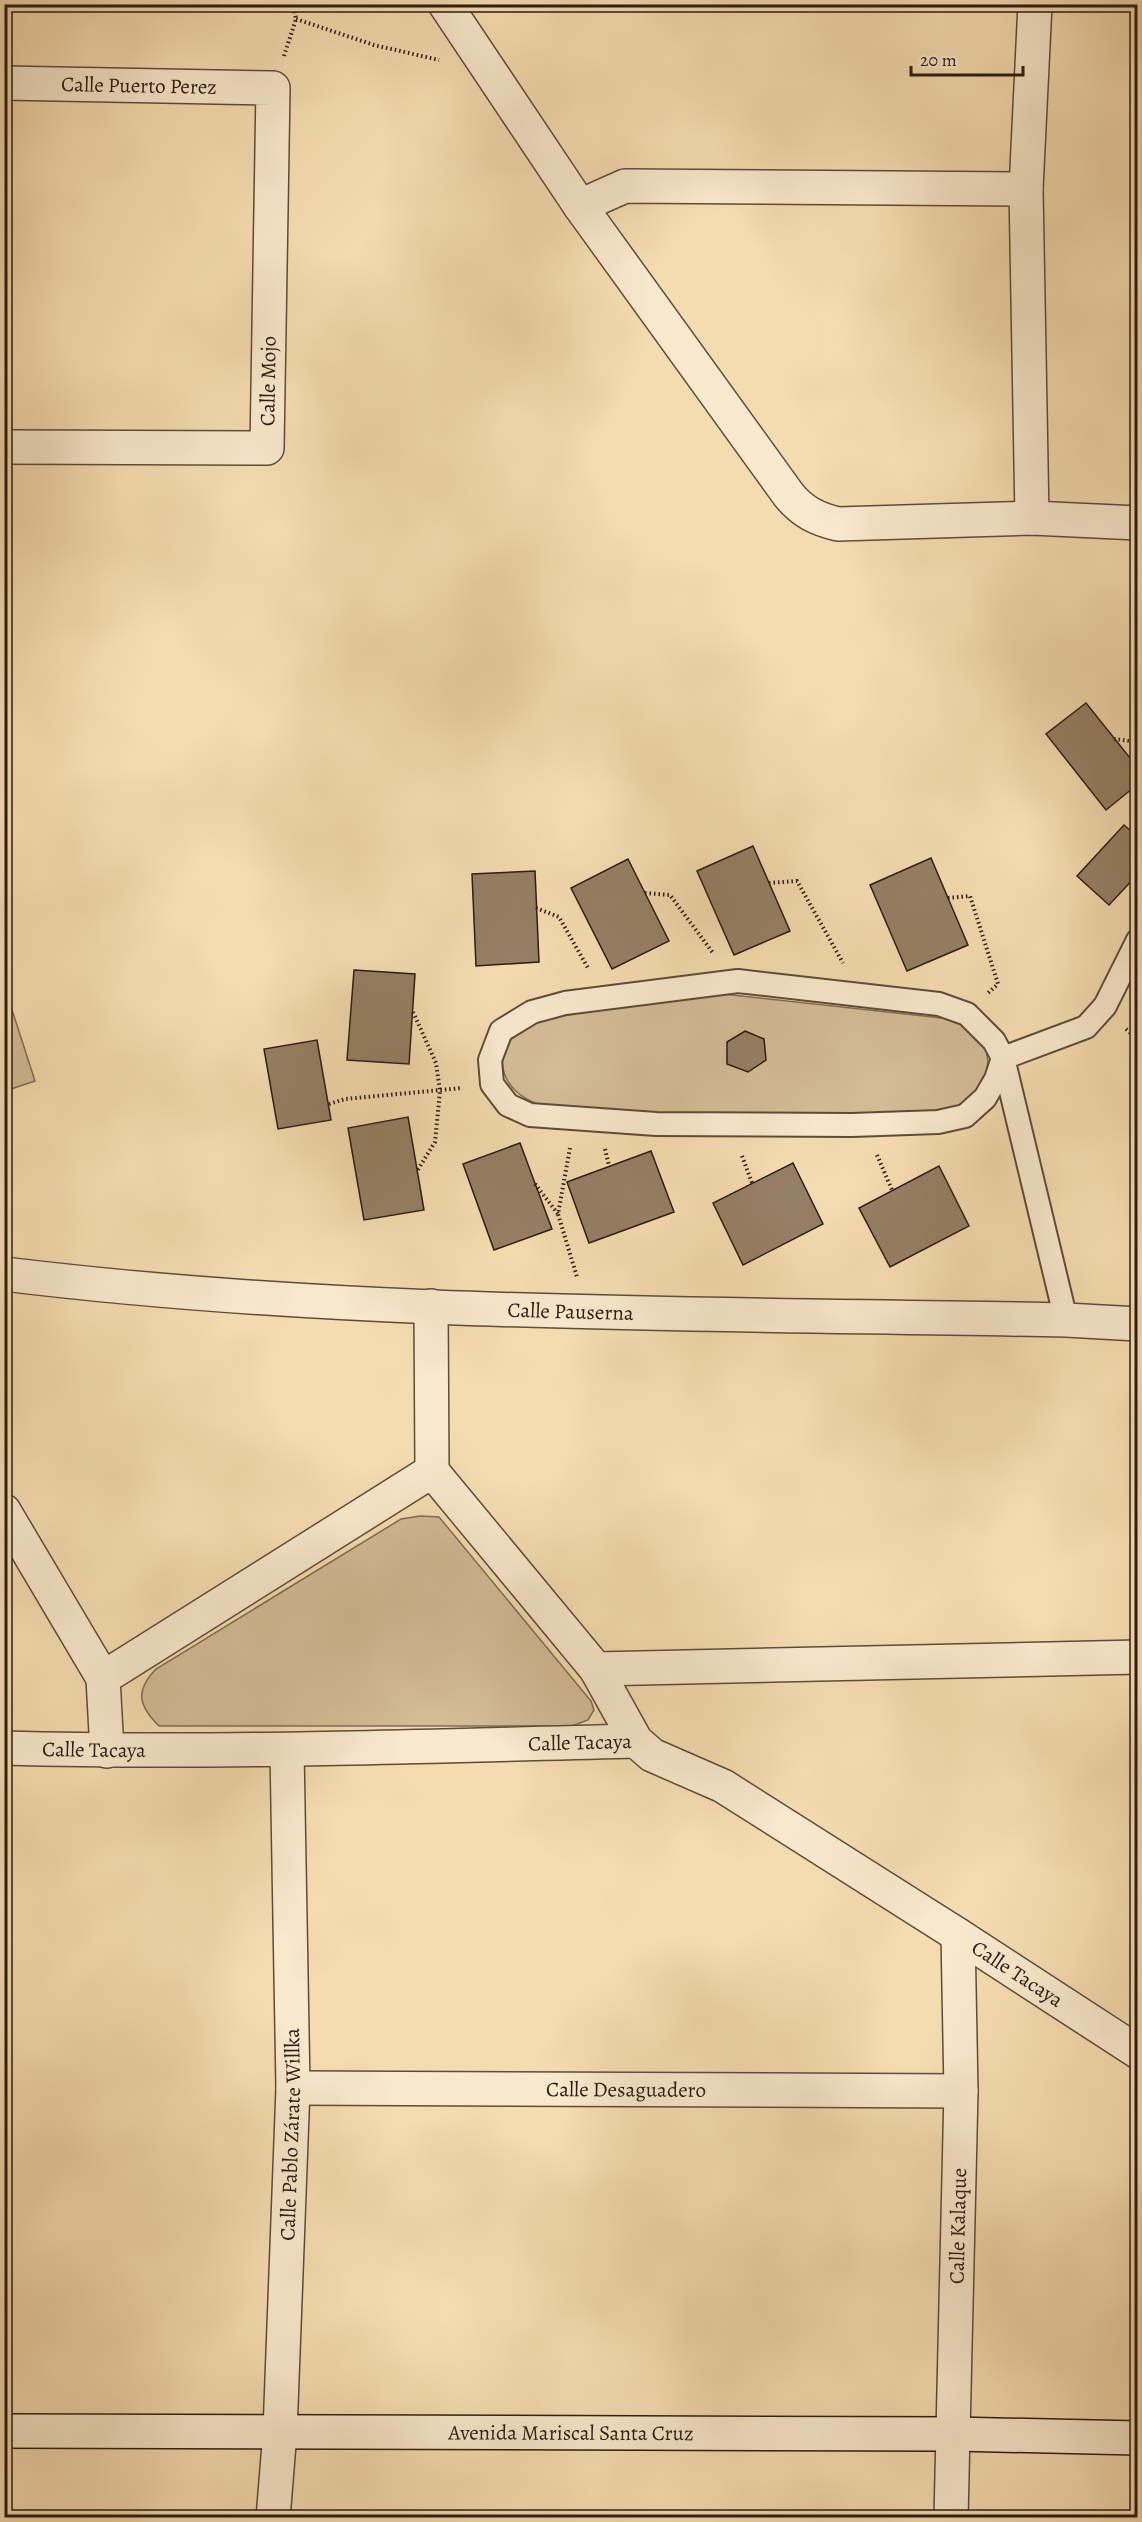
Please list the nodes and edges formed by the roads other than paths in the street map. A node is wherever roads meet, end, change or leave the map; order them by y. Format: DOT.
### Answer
graph roads {
  1 [pos="445,4"];
  2 [pos="1035,4"];
  3 [pos="4,83"];
  4 [pos="273,88"];
  5 [pos="1026,189"];
  6 [pos="580,206"];
  7 [pos="4,447"];
  8 [pos="1032,518"];
  9 [pos="1137,523"];
  10 [pos="1137,940"];
  11 [pos="1003,1058"];
  12 [pos="4,1274"];
  13 [pos="431,1306"];
  14 [pos="1066,1320"];
  15 [pos="1137,1324"];
  16 [pos="432,1471"];
  17 [pos="4,1511"];
  18 [pos="1137,1657"];
  19 [pos="596,1668"];
  20 [pos="103,1678"];
  21 [pos="636,1741"];
  22 [pos="4,1748"];
  23 [pos="287,1750"];
  24 [pos="107,1751"];
  25 [pos="958,1935"];
  26 [pos="1137,2052"];
  27 [pos="292,2088"];
  28 [pos="961,2091"];
  29 [pos="4,2431"];
  30 [pos="280,2432"];
  31 [pos="954,2434"];
  32 [pos="1137,2438"];
  33 [pos="273,2517"];
  34 [pos="951,2517"];
  1 -- 6 [label="street"];
  2 -- 5 [label="street"];
  3 -- 4 [label="street, Calle Puerto Perez"];
  4 -- 7 [label="street, Calle Mojo"];
  5 -- 6 [label="street"];
  5 -- 8 [label="street"];
  6 -- 8 [label="street"];
  8 -- 9 [label="street"];
  10 -- 11 [label="lane"];
  11 -- 11 [label="lane"];
  11 -- 14 [label="lane"];
  12 -- 13 [label="street, Calle Pauserna"];
  13 -- 14 [label="street, Calle Pauserna"];
  13 -- 16 [label="street"];
  14 -- 15 [label="street, Calle Pauserna"];
  16 -- 19 [label="street"];
  16 -- 20 [label="street"];
  17 -- 20 [label="street"];
  18 -- 19 [label="street"];
  19 -- 21 [label="street"];
  20 -- 24 [label="street"];
  21 -- 23 [label="street, Calle Tacaya"];
  21 -- 25 [label="street, Calle Tacaya"];
  22 -- 24 [label="street, Calle Tacaya"];
  23 -- 24 [label="street, Calle Tacaya"];
  23 -- 27 [label="street, Calle Pablo Zárate Willka"];
  25 -- 26 [label="street, Calle Tacaya"];
  25 -- 28 [label="street, Calle Kalaque"];
  27 -- 28 [label="street, Calle Desaguadero"];
  27 -- 30 [label="street, Calle Pablo Zárate Willka"];
  28 -- 31 [label="street, Calle Kalaque"];
  29 -- 30 [label="street, Avenida Mariscal Santa Cruz"];
  30 -- 31 [label="street, Avenida Mariscal Santa Cruz"];
  30 -- 33 [label="street, Calle Pablo Zárate Willka"];
  31 -- 32 [label="street, Avenida Mariscal Santa Cruz"];
  31 -- 34 [label="street, Calle Kalaque"];
}
